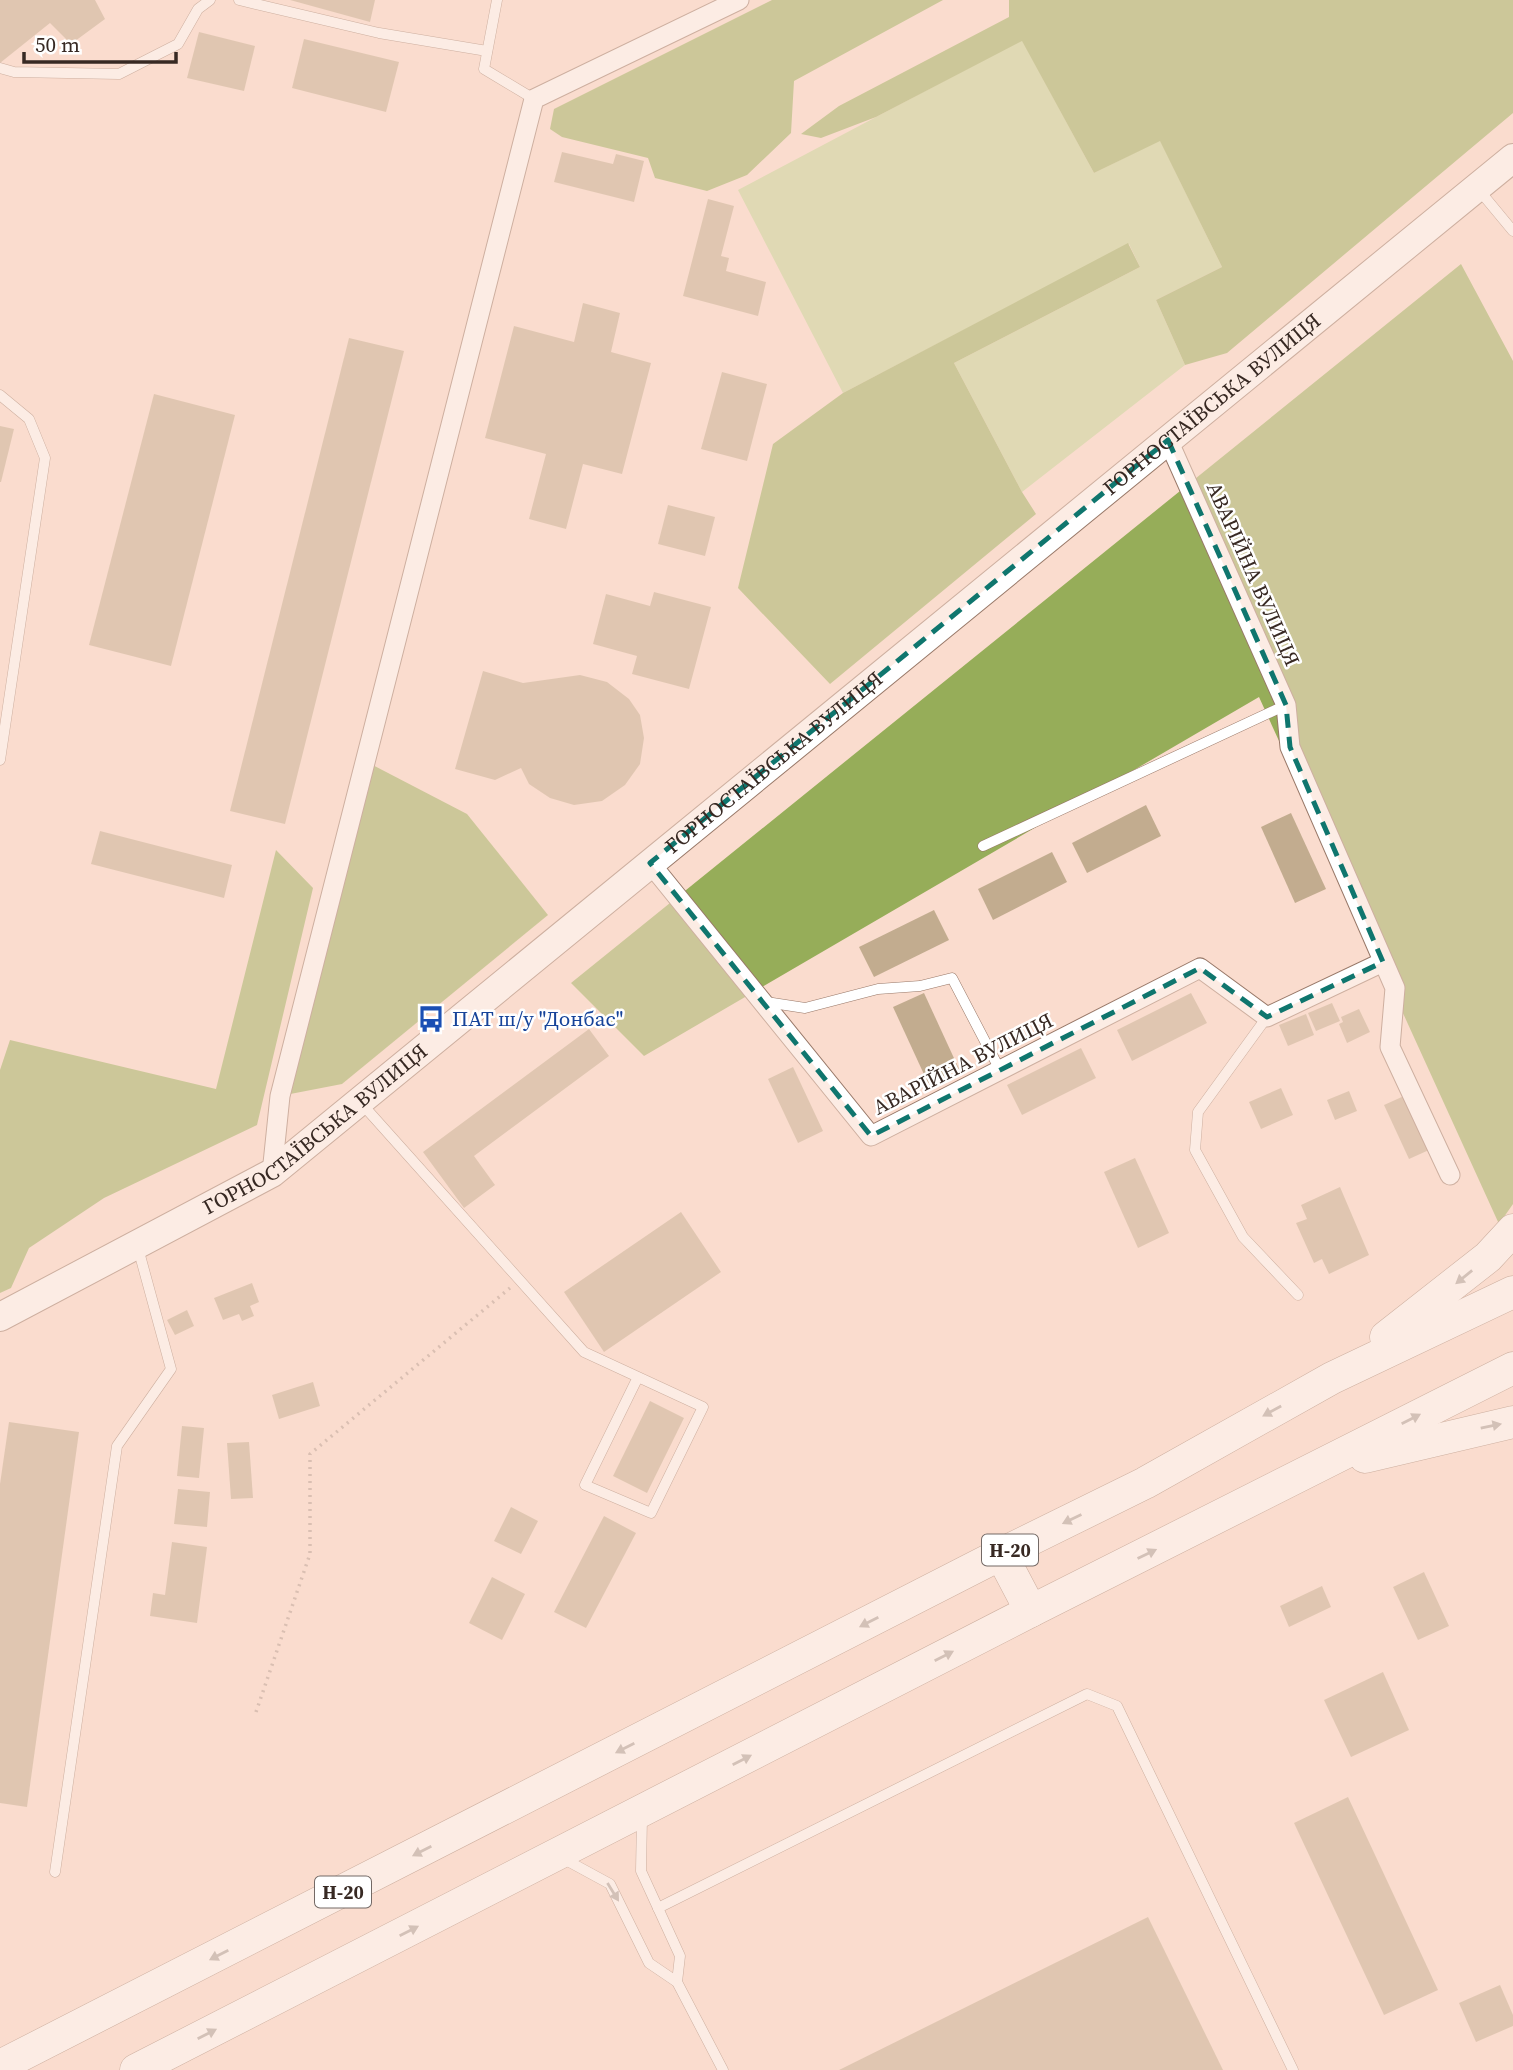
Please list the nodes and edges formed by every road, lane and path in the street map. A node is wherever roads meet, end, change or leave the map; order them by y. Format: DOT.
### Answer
graph roads {
  1 [pos="210,0"];
  2 [pos="239,0"];
  3 [pos="497,0"];
  4 [pos="739,0"];
  5 [pos="487,51"];
  6 [pos="0,68"];
  7 [pos="534,99"];
  8 [pos="1513,158"];
  9 [pos="1477,187"];
  10 [pos="1513,231"];
  11 [pos="0,395"];
  12 [pos="1168,440"];
  13 [pos="1286,705"];
  14 [pos="0,760"];
  15 [pos="983,846"];
  16 [pos="650,863"];
  17 [pos="1383,962"];
  18 [pos="762,1002"];
  19 [pos="1267,1017"];
  20 [pos="1000,1070"];
  21 [pos="359,1101"];
  22 [pos="272,1173"];
  23 [pos="1450,1175"];
  24 [pos="1513,1230"];
  25 [pos="136,1245"];
  26 [pos="519,1280"];
  27 [pos="1513,1292"];
  28 [pos="1298,1295"];
  29 [pos="0,1317"];
  30 [pos="1513,1368"];
  31 [pos="638,1377"];
  32 [pos="1332,1378"];
  33 [pos="1513,1422"];
  34 [pos="1306,1472"];
  35 [pos="1001,1554"];
  36 [pos="1031,1611"];
  37 [pos="257,1712"];
  38 [pos="643,1811"];
  39 [pos="557,1855"];
  40 [pos="55,1872"];
  41 [pos="657,1908"];
  42 [pos="677,1983"];
  43 [pos="0,2066"];
  44 [pos="136,2070"];
  45 [pos="723,2070"];
  46 [pos="1293,2070"];
  1 -- 6 [label="lane"];
  2 -- 5 [label="lane"];
  3 -- 5 [label="lane"];
  4 -- 7 [label="street"];
  5 -- 7 [label="lane"];
  7 -- 22 [label="street"];
  8 -- 9 [label="main road, ГОРНОСТАЇВСЬКА ВУЛИЦЯ"];
  9 -- 10 [label="lane"];
  9 -- 12 [label="main road, ГОРНОСТАЇВСЬКА ВУЛИЦЯ"];
  11 -- 14 [label="lane"];
  12 -- 13 [label="street, АВАРІЙНА ВУЛИЦЯ"];
  12 -- 16 [label="main road, ГОРНОСТАЇВСЬКА ВУЛИЦЯ"];
  13 -- 15 [label="lane"];
  13 -- 17 [label="street, АВАРІЙНА ВУЛИЦЯ"];
  16 -- 18 [label="street, АВАРІЙНА ВУЛИЦЯ"];
  16 -- 21 [label="main road, ГОРНОСТАЇВСЬКА ВУЛИЦЯ"];
  17 -- 19 [label="street"];
  17 -- 23 [label="street, АВАРІЙНА ВУЛИЦЯ"];
  18 -- 20 [label="lane"];
  18 -- 20 [label="street, АВАРІЙНА ВУЛИЦЯ"];
  19 -- 20 [label="street, АВАРІЙНА ВУЛИЦЯ"];
  19 -- 28 [label="lane"];
  21 -- 22 [label="main road, ГОРНОСТАЇВСЬКА ВУЛИЦЯ"];
  21 -- 26 [label="lane"];
  22 -- 25 [label="main road, ГОРНОСТАЇВСЬКА ВУЛИЦЯ"];
  24 -- 32 [label="main road, one-way"];
  25 -- 29 [label="main road, ГОРНОСТАЇВСЬКА ВУЛИЦЯ"];
  25 -- 40 [label="lane"];
  26 -- 31 [label="lane"];
  26 -- 37 [label="path"];
  27 -- 32 [label="main road, Н-20"];
  34 -- 30 [label="main road, one-way"];
  31 -- 31 [label="lane"];
  32 -- 35 [label="main road, Н-20, one-way"];
  34 -- 33 [label="main road, one-way"];
  36 -- 34 [label="main road, one-way"];
  35 -- 36 [label="main road"];
  35 -- 43 [label="main road, Н-20, one-way"];
  38 -- 36 [label="main road, one-way"];
  38 -- 39 [label="main road"];
  38 -- 41 [label="lane"];
  39 -- 42 [label="lane, one-way"];
  44 -- 39 [label="main road, one-way"];
  41 -- 42 [label="lane"];
  41 -- 46 [label="lane"];
  42 -- 45 [label="lane"];
}
